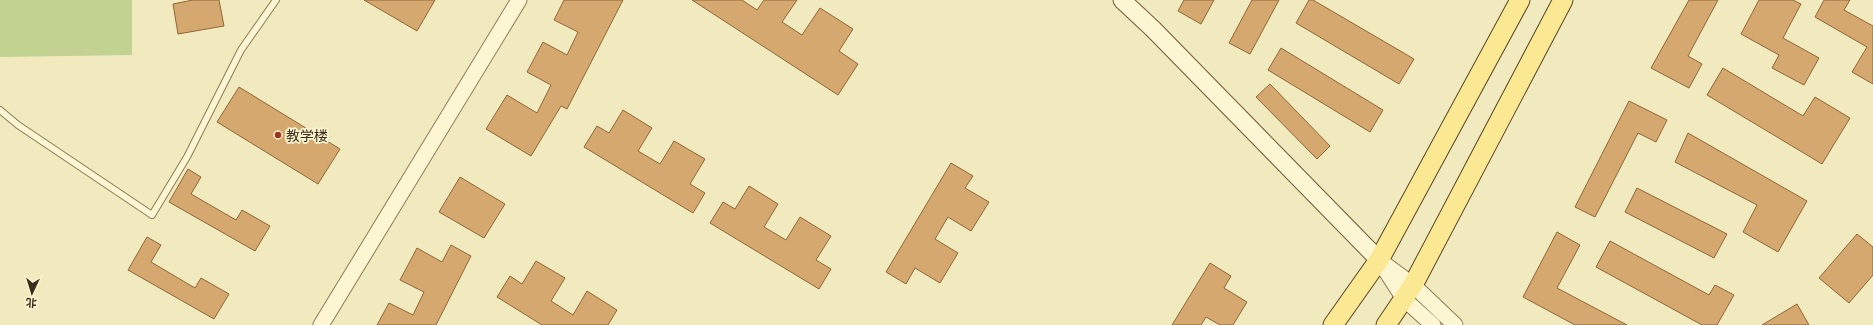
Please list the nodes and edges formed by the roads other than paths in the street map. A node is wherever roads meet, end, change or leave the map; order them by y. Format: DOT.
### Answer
graph roads {
  1 [pos="276,0"];
  2 [pos="519,0"];
  3 [pos="1122,0"];
  4 [pos="1520,0"];
  5 [pos="1563,0"];
  6 [pos="0,110"];
  7 [pos="1379,260"];
  8 [pos="1408,292"];
  9 [pos="321,325"];
  10 [pos="1333,325"];
  11 [pos="1386,325"];
  12 [pos="1433,325"];
  13 [pos="1456,325"];
  1 -- 6 [label="lane"];
  2 -- 9 [label="street"];
  3 -- 7 [label="main road"];
  4 -- 7 [label="main road"];
  5 -- 8 [label="main road"];
  7 -- 8 [label="street"];
  7 -- 10 [label="main road"];
  8 -- 11 [label="main road"];
  8 -- 12 [label="street"];
  8 -- 13 [label="street"];
}
